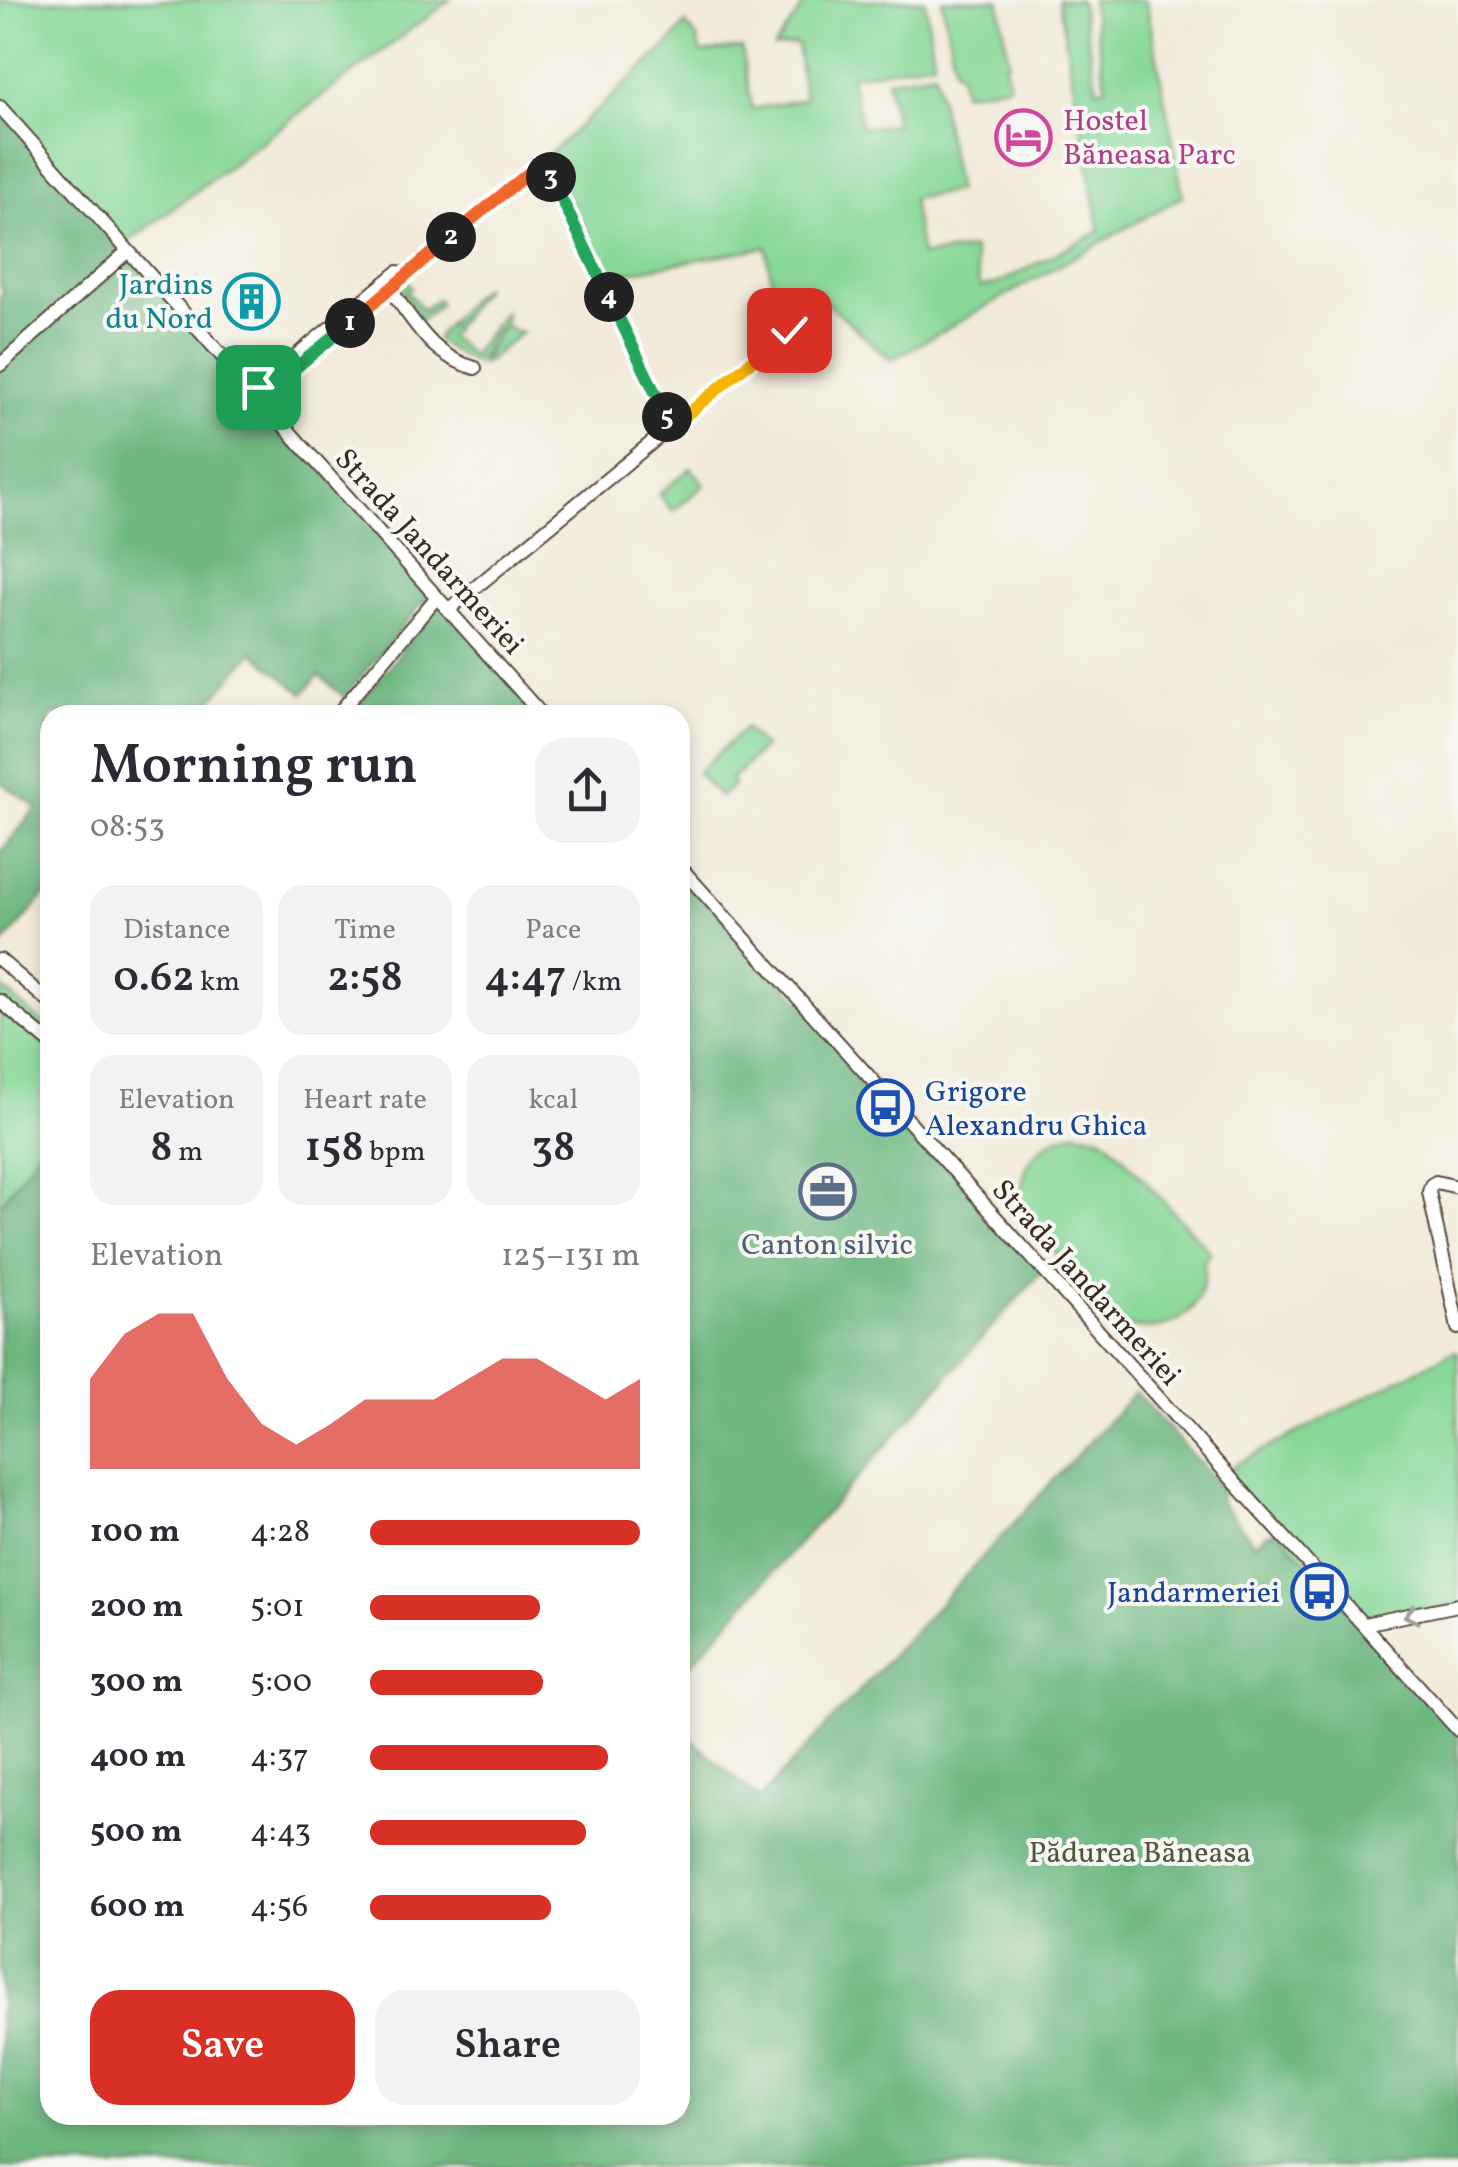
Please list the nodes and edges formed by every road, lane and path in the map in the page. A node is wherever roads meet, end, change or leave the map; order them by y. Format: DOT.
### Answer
graph roads {
  1 [pos="0,107"];
  2 [pos="448,230"];
  3 [pos="128,251"];
  4 [pos="390,290"];
  5 [pos="820,306"];
  6 [pos="0,365"];
  7 [pos="475,368"];
  8 [pos="256,394"];
  9 [pos="672,427"];
  10 [pos="437,596"];
  11 [pos="448,610"];
  12 [pos="345,705"];
  13 [pos="533,705"];
  14 [pos="690,878"];
  15 [pos="0,960"];
  16 [pos="40,993"];
  17 [pos="0,1001"];
  18 [pos="40,1035"];
  19 [pos="1458,1187"];
  20 [pos="1458,1328"];
  21 [pos="1458,1604"];
  22 [pos="1364,1624"];
  23 [pos="1458,1730"];
  1 -- 3 [label="street, Strada Jandarmeriei"];
  2 -- 8 [label="street"];
  3 -- 6 [label="street"];
  3 -- 8 [label="street, Strada Jandarmeriei"];
  4 -- 7 [label="street"];
  4 -- 8 [label="street"];
  4 -- 9 [label="street"];
  5 -- 9 [label="street"];
  8 -- 10 [label="street, Strada Jandarmeriei"];
  9 -- 11 [label="street"];
  10 -- 11 [label="street, Strada Jandarmeriei"];
  10 -- 12 [label="street"];
  11 -- 13 [label="street, Strada Jandarmeriei"];
  14 -- 22 [label="street, Strada Jandarmeriei"];
  15 -- 16 [label="street"];
  17 -- 18 [label="street"];
  19 -- 20 [label="street"];
  21 -- 22 [label="street, one-way"];
  22 -- 23 [label="street, Strada Jandarmeriei"];
}
